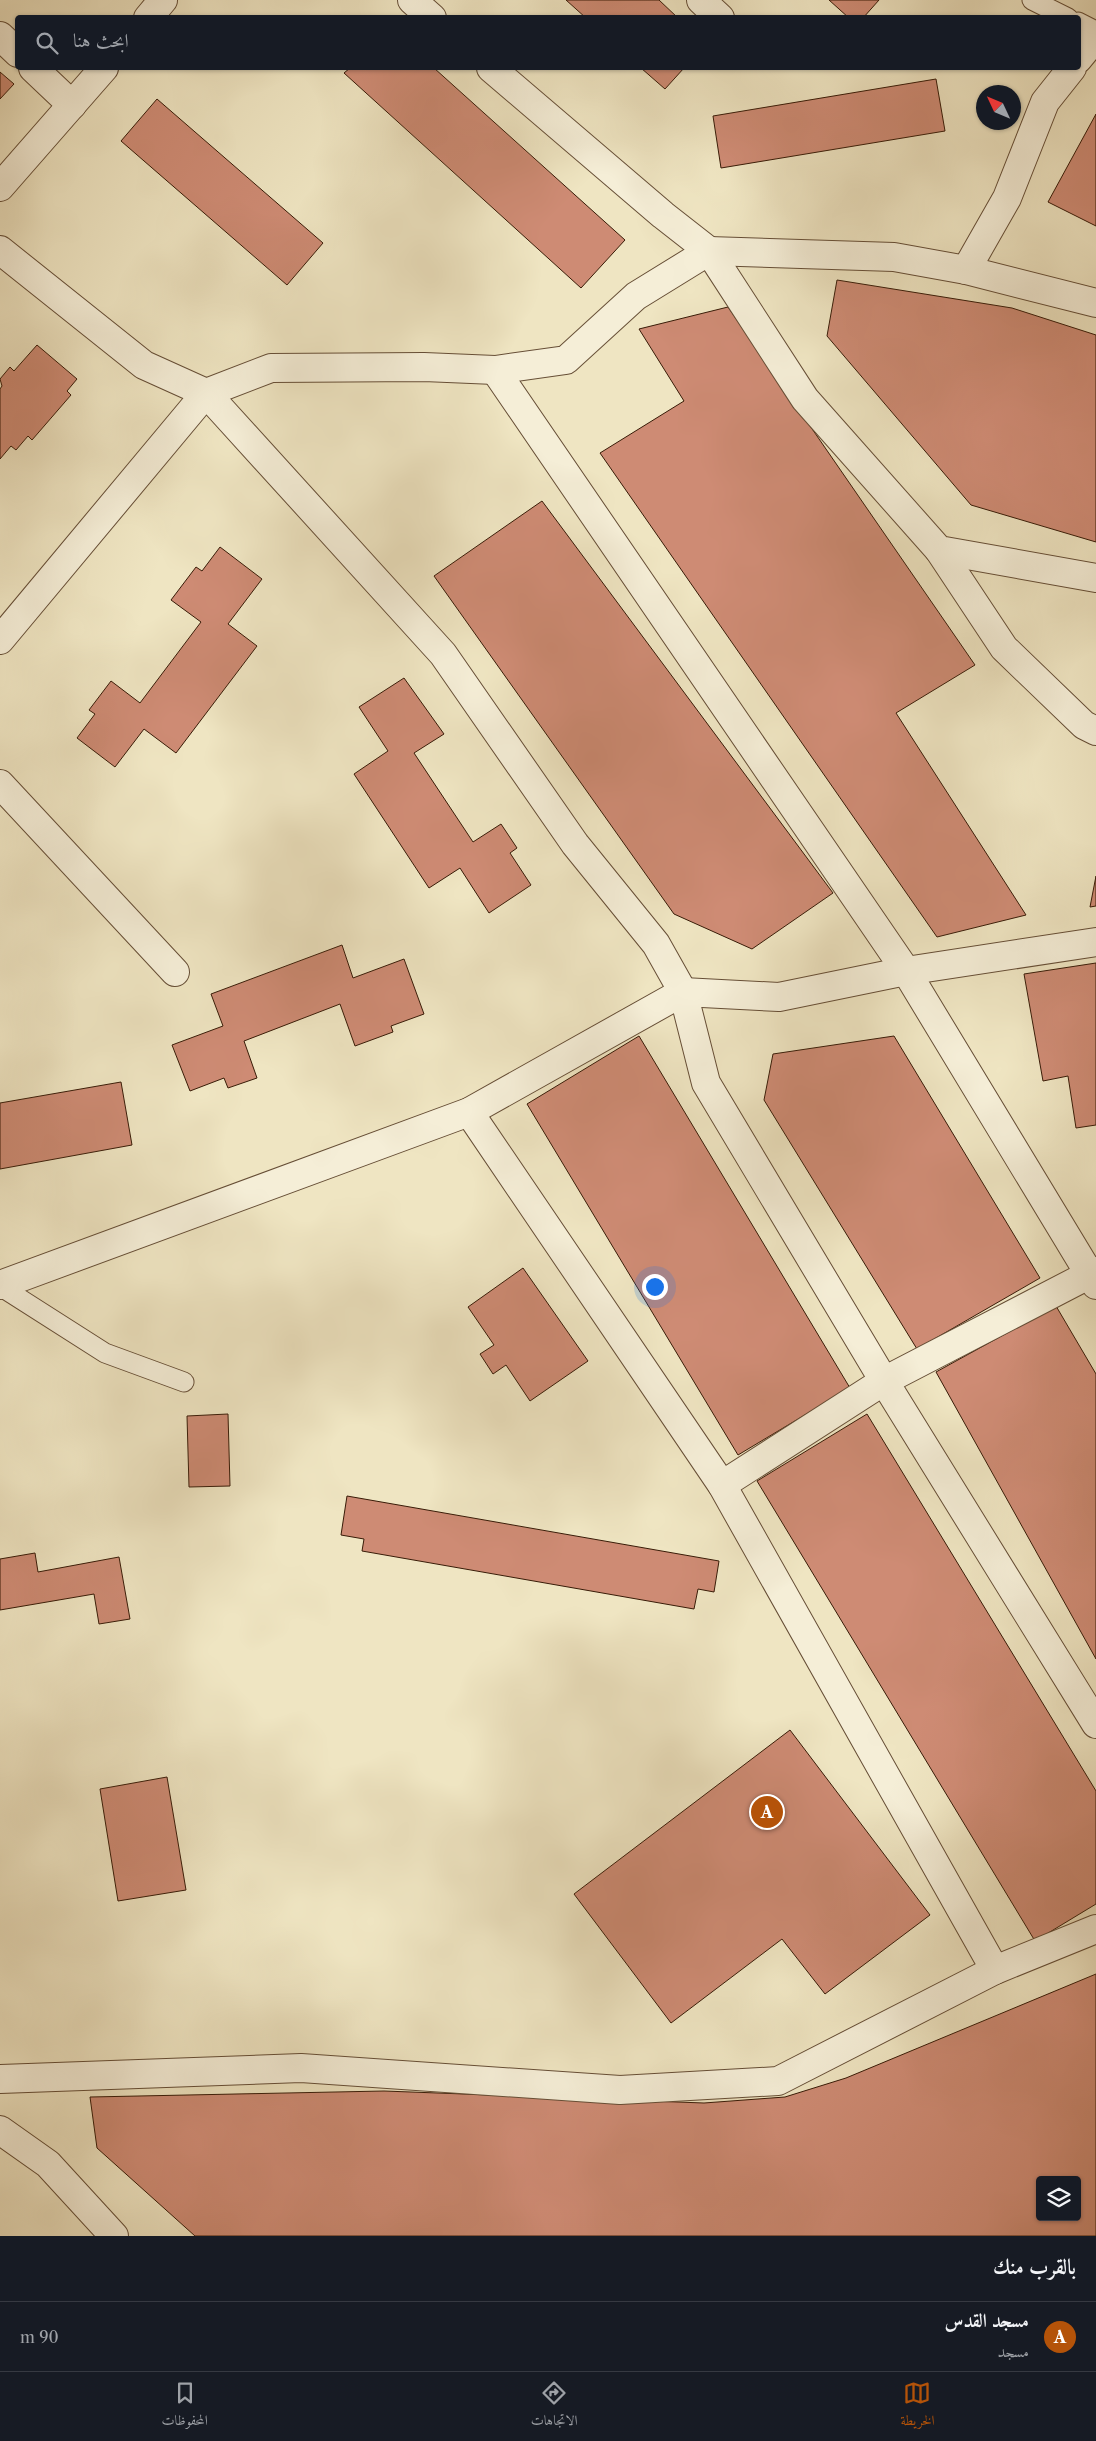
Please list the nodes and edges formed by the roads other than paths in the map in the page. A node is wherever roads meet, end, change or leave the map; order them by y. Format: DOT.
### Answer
graph roads {
  1 [pos="163,0"];
  2 [pos="412,0"];
  3 [pos="700,0"];
  4 [pos="1032,0"];
  5 [pos="150,15"];
  6 [pos="429,15"];
  7 [pos="717,15"];
  8 [pos="1062,15"];
  9 [pos="1081,24"];
  10 [pos="1096,31"];
  11 [pos="0,36"];
  12 [pos="1096,37"];
  13 [pos="15,50"];
  14 [pos="1081,55"];
  15 [pos="35,70"];
  16 [pos="102,70"];
  17 [pos="493,70"];
  18 [pos="1070,70"];
  19 [pos="72,105"];
  20 [pos="0,187"];
  21 [pos="0,250"];
  22 [pos="709,251"];
  23 [pos="966,270"];
  24 [pos="1096,303"];
  25 [pos="495,370"];
  26 [pos="206,393"];
  27 [pos="939,550"];
  28 [pos="1096,578"];
  29 [pos="0,640"];
  30 [pos="1096,731"];
  31 [pos="0,784"];
  32 [pos="1096,942"];
  33 [pos="906,971"];
  34 [pos="174,972"];
  35 [pos="683,992"];
  36 [pos="469,1112"];
  37 [pos="1094,1277"];
  38 [pos="0,1286"];
  39 [pos="884,1381"];
  40 [pos="184,1382"];
  41 [pos="722,1485"];
  42 [pos="1096,1724"];
  43 [pos="1096,1929"];
  44 [pos="995,1970"];
  45 [pos="0,2079"];
  46 [pos="0,2130"];
  47 [pos="114,2236"];
  1 -- 5 [label="street"];
  2 -- 6 [label="street"];
  3 -- 7 [label="street"];
  4 -- 8 [label="lane"];
  9 -- 10 [label="lane"];
  11 -- 13 [label="street"];
  12 -- 14 [label="street"];
  15 -- 19 [label="street"];
  16 -- 19 [label="street"];
  17 -- 22 [label="street"];
  18 -- 23 [label="street"];
  19 -- 20 [label="street"];
  21 -- 26 [label="street"];
  22 -- 23 [label="street"];
  22 -- 25 [label="street"];
  22 -- 27 [label="street"];
  23 -- 24 [label="street"];
  25 -- 26 [label="street"];
  25 -- 33 [label="street"];
  26 -- 29 [label="street"];
  26 -- 35 [label="street"];
  27 -- 28 [label="street"];
  27 -- 30 [label="street"];
  31 -- 34 [label="street"];
  32 -- 33 [label="street"];
  33 -- 35 [label="street"];
  33 -- 37 [label="street"];
  35 -- 36 [label="street"];
  35 -- 39 [label="street"];
  36 -- 38 [label="street"];
  36 -- 41 [label="street"];
  37 -- 39 [label="street"];
  38 -- 40 [label="lane"];
  39 -- 41 [label="street"];
  39 -- 42 [label="street"];
  41 -- 44 [label="street"];
  43 -- 44 [label="street"];
  44 -- 45 [label="street"];
  46 -- 47 [label="street"];
}
